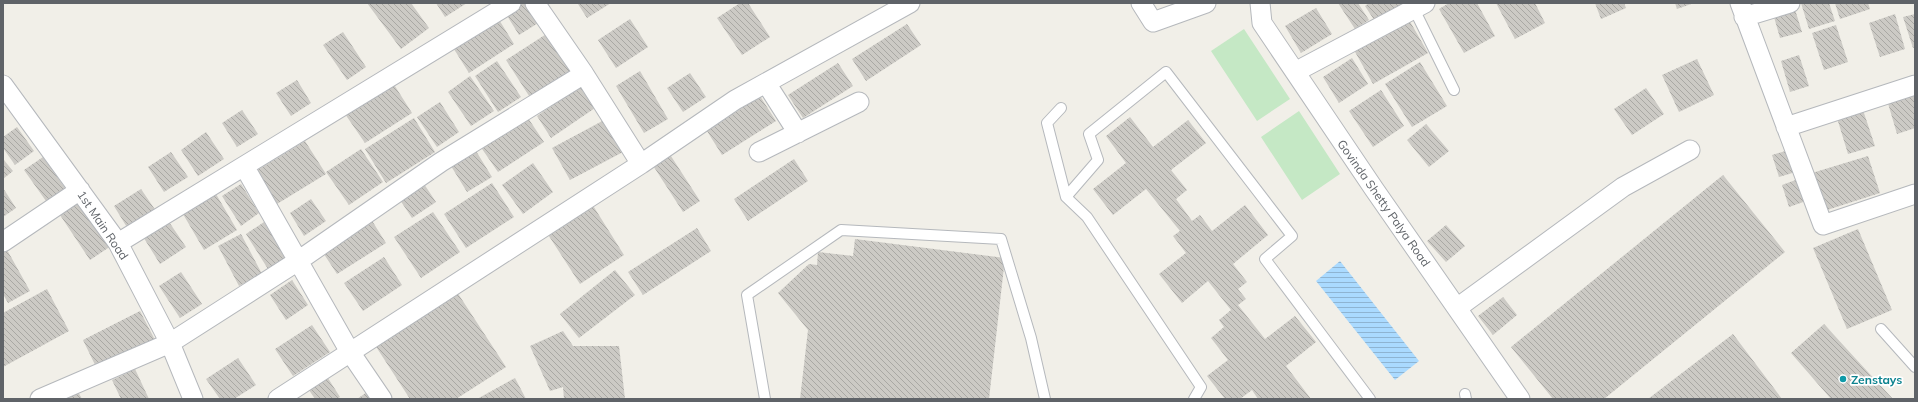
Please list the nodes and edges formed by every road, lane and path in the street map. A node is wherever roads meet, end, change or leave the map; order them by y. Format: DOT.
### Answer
graph roads {
  1 [pos="511,3"];
  2 [pos="535,3"];
  3 [pos="1142,3"];
  4 [pos="1206,3"];
  5 [pos="1260,3"];
  6 [pos="1790,3"];
  7 [pos="906,4"];
  8 [pos="1417,5"];
  9 [pos="1742,10"];
  10 [pos="1294,72"];
  11 [pos="584,74"];
  12 [pos="766,83"];
  13 [pos="3,85"];
  14 [pos="1915,85"];
  15 [pos="1454,90"];
  16 [pos="859,102"];
  17 [pos="9,107"];
  18 [pos="1061,108"];
  19 [pos="1786,127"];
  20 [pos="798,133"];
  21 [pos="1690,150"];
  22 [pos="759,152"];
  23 [pos="642,164"];
  24 [pos="244,166"];
  25 [pos="80,190"];
  26 [pos="1915,194"];
  27 [pos="1066,197"];
  28 [pos="3,242"];
  29 [pos="118,243"];
  30 [pos="298,261"];
  31 [pos="1457,308"];
  32 [pos="1881,329"];
  33 [pos="170,343"];
  34 [pos="350,352"];
  35 [pos="1915,367"];
  36 [pos="40,399"];
  37 [pos="193,399"];
  38 [pos="278,399"];
  39 [pos="382,399"];
  40 [pos="765,399"];
  41 [pos="1045,399"];
  42 [pos="1194,399"];
  43 [pos="1370,399"];
  44 [pos="1520,399"];
  1 -- 24 [label="street"];
  2 -- 11 [label="street"];
  3 -- 4 [label="street"];
  5 -- 10 [label="street, Govinda Shetty Palya Road"];
  6 -- 9 [label="street"];
  7 -- 12 [label="street"];
  8 -- 10 [label="street"];
  8 -- 15 [label="lane"];
  9 -- 19 [label="street"];
  10 -- 31 [label="street, Govinda Shetty Palya Road"];
  11 -- 23 [label="street"];
  11 -- 30 [label="street"];
  12 -- 20 [label="street"];
  12 -- 23 [label="street"];
  13 -- 17 [label="street, 1st Main Road"];
  14 -- 19 [label="street"];
  16 -- 20 [label="street"];
  17 -- 25 [label="street, 1st Main Road"];
  18 -- 27 [label="lane"];
  19 -- 26 [label="street"];
  20 -- 22 [label="street"];
  21 -- 31 [label="street"];
  23 -- 34 [label="street"];
  24 -- 29 [label="street"];
  24 -- 30 [label="street"];
  25 -- 28 [label="street"];
  25 -- 29 [label="street, 1st Main Road"];
  27 -- 42 [label="lane"];
  27 -- 43 [label="lane"];
  29 -- 33 [label="street, 1st Main Road"];
  30 -- 33 [label="street"];
  30 -- 34 [label="street"];
  31 -- 44 [label="street, Govinda Shetty Palya Road"];
  32 -- 35 [label="lane"];
  33 -- 36 [label="street"];
  33 -- 37 [label="street, 1st Main Road"];
  34 -- 38 [label="street"];
  34 -- 39 [label="street"];
  40 -- 41 [label="lane"];
}
